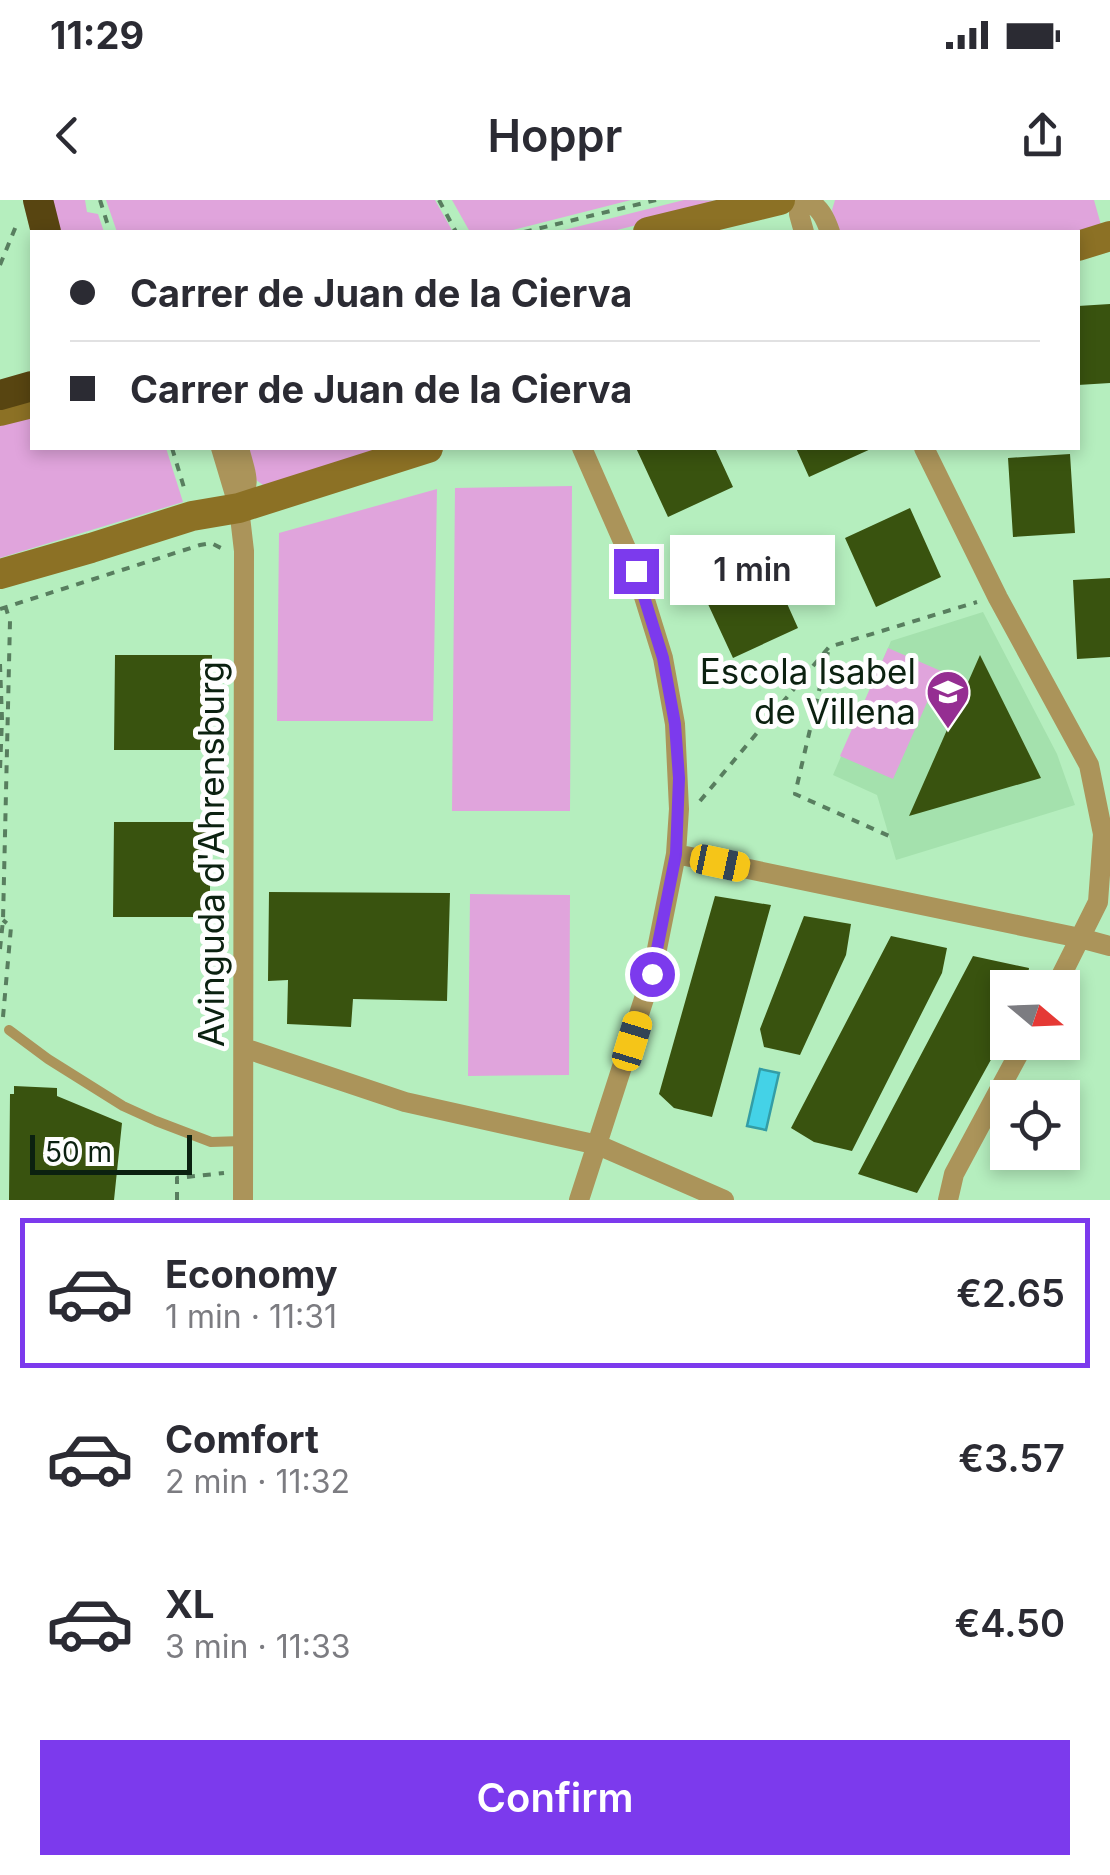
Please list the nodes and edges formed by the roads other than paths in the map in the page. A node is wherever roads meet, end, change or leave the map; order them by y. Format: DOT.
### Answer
graph roads {
  1 [pos="38,200"];
  2 [pos="780,200"];
  3 [pos="799,200"];
  4 [pos="807,200"];
  5 [pos="46,230"];
  6 [pos="656,230"];
  7 [pos="803,230"];
  8 [pos="829,230"];
  9 [pos="1110,236"];
  10 [pos="1080,245"];
  11 [pos="30,387"];
  12 [pos="0,395"];
  13 [pos="30,404"];
  14 [pos="0,411"];
  15 [pos="223,450"];
  16 [pos="238,450"];
  17 [pos="422,450"];
  18 [pos="583,450"];
  19 [pos="925,450"];
  20 [pos="244,494"];
  21 [pos="0,574"];
  22 [pos="676,854"];
  23 [pos="1080,938"];
  24 [pos="1110,946"];
  25 [pos="1064,970"];
  26 [pos="6,1028"];
  27 [pos="244,1048"];
  28 [pos="1015,1060"];
  29 [pos="244,1141"];
  30 [pos="598,1144"];
  31 [pos="243,1200"];
  32 [pos="579,1200"];
  33 [pos="724,1200"];
  34 [pos="948,1200"];
  1 -- 5 [label="highway"];
  2 -- 6 [label="street"];
  3 -- 7 [label="street"];
  4 -- 8 [label="street"];
  9 -- 10 [label="street"];
  11 -- 12 [label="highway"];
  13 -- 14 [label="street"];
  15 -- 20 [label="street, Avinguda d'Ahrensburg"];
  16 -- 20 [label="street, Avinguda d'Ahrensburg"];
  17 -- 20 [label="street"];
  18 -- 22 [label="street"];
  19 -- 23 [label="street"];
  20 -- 21 [label="street"];
  20 -- 27 [label="street, Avinguda d'Ahrensburg"];
  22 -- 23 [label="street"];
  22 -- 30 [label="street"];
  23 -- 24 [label="street"];
  23 -- 25 [label="street"];
  26 -- 29 [label="lane"];
  27 -- 29 [label="street, Avinguda d'Ahrensburg"];
  27 -- 30 [label="street"];
  28 -- 34 [label="street"];
  29 -- 31 [label="street, Avinguda d'Ahrensburg"];
  30 -- 32 [label="street"];
  30 -- 33 [label="street"];
}
